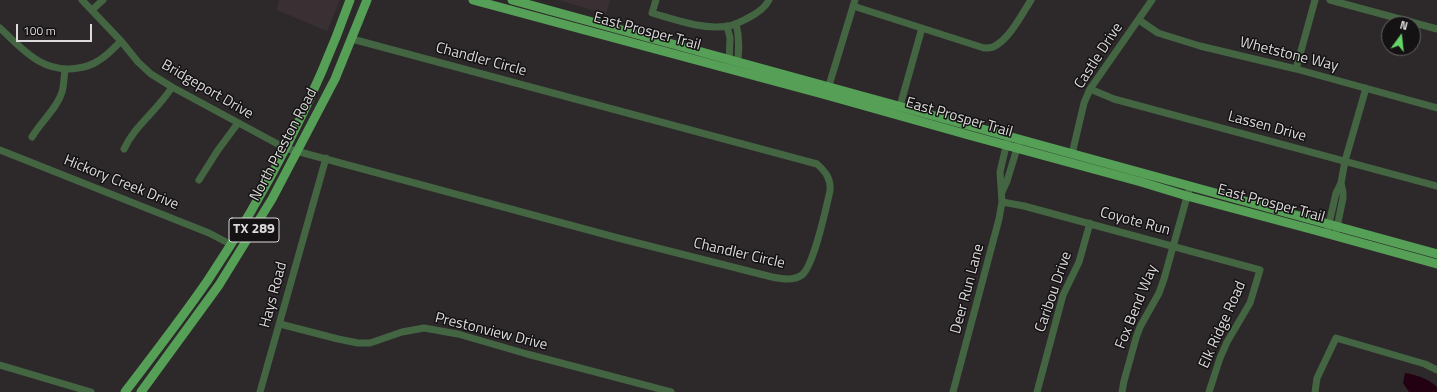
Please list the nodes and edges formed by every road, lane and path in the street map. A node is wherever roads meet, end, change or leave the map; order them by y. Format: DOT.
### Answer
graph roads {
  1 [pos="82,0"];
  2 [pos="104,0"];
  3 [pos="350,0"];
  4 [pos="366,0"];
  5 [pos="473,0"];
  6 [pos="512,0"];
  7 [pos="656,0"];
  8 [pos="769,0"];
  9 [pos="1031,0"];
  10 [pos="1152,0"];
  11 [pos="1315,0"];
  12 [pos="1330,0"];
  13 [pos="854,3"];
  14 [pos="92,10"];
  15 [pos="510,10"];
  16 [pos="1139,20"];
  17 [pos="736,24"];
  18 [pos="727,26"];
  19 [pos="0,28"];
  20 [pos="922,28"];
  21 [pos="1437,29"];
  22 [pos="352,39"];
  23 [pos="121,41"];
  24 [pos="733,65"];
  25 [pos="65,69"];
  26 [pos="1296,69"];
  27 [pos="172,87"];
  28 [pos="1366,88"];
  29 [pos="1090,89"];
  30 [pos="827,91"];
  31 [pos="900,106"];
  32 [pos="1437,108"];
  33 [pos="238,123"];
  34 [pos="32,136"];
  35 [pos="1007,141"];
  36 [pos="1018,144"];
  37 [pos="286,148"];
  38 [pos="124,149"];
  39 [pos="0,150"];
  40 [pos="298,151"];
  41 [pos="1072,154"];
  42 [pos="326,158"];
  43 [pos="1345,161"];
  44 [pos="199,180"];
  45 [pos="1190,186"];
  46 [pos="1437,186"];
  47 [pos="1002,192"];
  48 [pos="1186,196"];
  49 [pos="1002,202"];
  50 [pos="1090,223"];
  51 [pos="1333,224"];
  52 [pos="1331,235"];
  53 [pos="230,244"];
  54 [pos="1173,246"];
  55 [pos="1437,254"];
  56 [pos="1437,264"];
  57 [pos="1260,270"];
  58 [pos="280,324"];
  59 [pos="0,365"];
  60 [pos="1437,370"];
  61 [pos="91,392"];
  62 [pos="125,392"];
  63 [pos="141,392"];
  64 [pos="260,392"];
  65 [pos="672,392"];
  66 [pos="953,392"];
  67 [pos="1037,392"];
  68 [pos="1122,392"];
  69 [pos="1210,392"];
  70 [pos="1315,392"];
  1 -- 14 [label="street, Bridgeport Drive"];
  2 -- 14 [label="street"];
  3 -- 37 [label="main road, North Preston Road / TX 289"];
  4 -- 22 [label="main road, North Preston Road / TX 289"];
  5 -- 15 [label="main road, East Prosper Trail"];
  6 -- 15 [label="main road"];
  6 -- 24 [label="main road, East Prosper Trail"];
  7 -- 18 [label="street"];
  8 -- 17 [label="street"];
  9 -- 20 [label="street"];
  10 -- 16 [label="street, Castle Drive"];
  11 -- 26 [label="street"];
  12 -- 21 [label="street"];
  13 -- 20 [label="street"];
  13 -- 30 [label="street"];
  14 -- 23 [label="street, Bridgeport Drive"];
  15 -- 24 [label="main road, East Prosper Trail"];
  16 -- 26 [label="street, Whetstone Way"];
  16 -- 29 [label="street, Castle Drive"];
  17 -- 18 [label="street"];
  17 -- 24 [label="street"];
  18 -- 24 [label="street"];
  19 -- 25 [label="street"];
  20 -- 31 [label="street"];
  22 -- 40 [label="main road, North Preston Road / TX 289"];
  22 -- 42 [label="street, Chandler Circle"];
  23 -- 25 [label="street"];
  23 -- 27 [label="street, Bridgeport Drive"];
  24 -- 30 [label="main road, East Prosper Trail"];
  25 -- 34 [label="street"];
  26 -- 28 [label="street, Whetstone Way"];
  27 -- 33 [label="street, Bridgeport Drive"];
  27 -- 38 [label="street"];
  28 -- 32 [label="street, Whetstone Way"];
  28 -- 43 [label="street"];
  29 -- 41 [label="street, Castle Drive"];
  29 -- 43 [label="street, Lassen Drive"];
  30 -- 31 [label="main road, East Prosper Trail"];
  30 -- 35 [label="main road, East Prosper Trail"];
  31 -- 35 [label="main road, East Prosper Trail"];
  33 -- 37 [label="street, Bridgeport Drive"];
  33 -- 44 [label="street"];
  35 -- 36 [label="main road, East Prosper Trail"];
  35 -- 47 [label="street, Deer Run Lane"];
  36 -- 41 [label="main road, East Prosper Trail"];
  36 -- 47 [label="street, Deer Run Lane"];
  36 -- 48 [label="main road, East Prosper Trail"];
  37 -- 40 [label="street, Bridgeport Drive"];
  37 -- 53 [label="main road, North Preston Road / TX 289"];
  39 -- 53 [label="street, Hickory Creek Drive"];
  40 -- 42 [label="street, Chandler Circle"];
  40 -- 63 [label="main road, North Preston Road / TX 289"];
  41 -- 45 [label="main road, East Prosper Trail"];
  42 -- 58 [label="street, Hays Road"];
  43 -- 46 [label="street, Lassen Drive"];
  43 -- 51 [label="street"];
  45 -- 48 [label="street, Fox Bend Way"];
  45 -- 51 [label="main road, East Prosper Trail"];
  47 -- 49 [label="street, Deer Run Lane"];
  48 -- 52 [label="main road, East Prosper Trail"];
  48 -- 54 [label="street, Fox Bend Way"];
  49 -- 50 [label="street, Coyote Run"];
  49 -- 66 [label="street, Deer Run Lane"];
  50 -- 54 [label="street, Coyote Run"];
  50 -- 67 [label="street, Caribou Drive"];
  51 -- 52 [label="street"];
  51 -- 55 [label="main road, East Prosper Trail"];
  52 -- 56 [label="main road, East Prosper Trail"];
  53 -- 62 [label="main road, North Preston Road / TX 289"];
  54 -- 57 [label="street, Coyote Run"];
  54 -- 68 [label="street, Fox Bend Way"];
  57 -- 69 [label="street, Elk Ridge Road"];
  58 -- 64 [label="street, Hays Road"];
  58 -- 65 [label="street, Prestonview Drive"];
  59 -- 61 [label="street"];
  60 -- 70 [label="street"];
}
